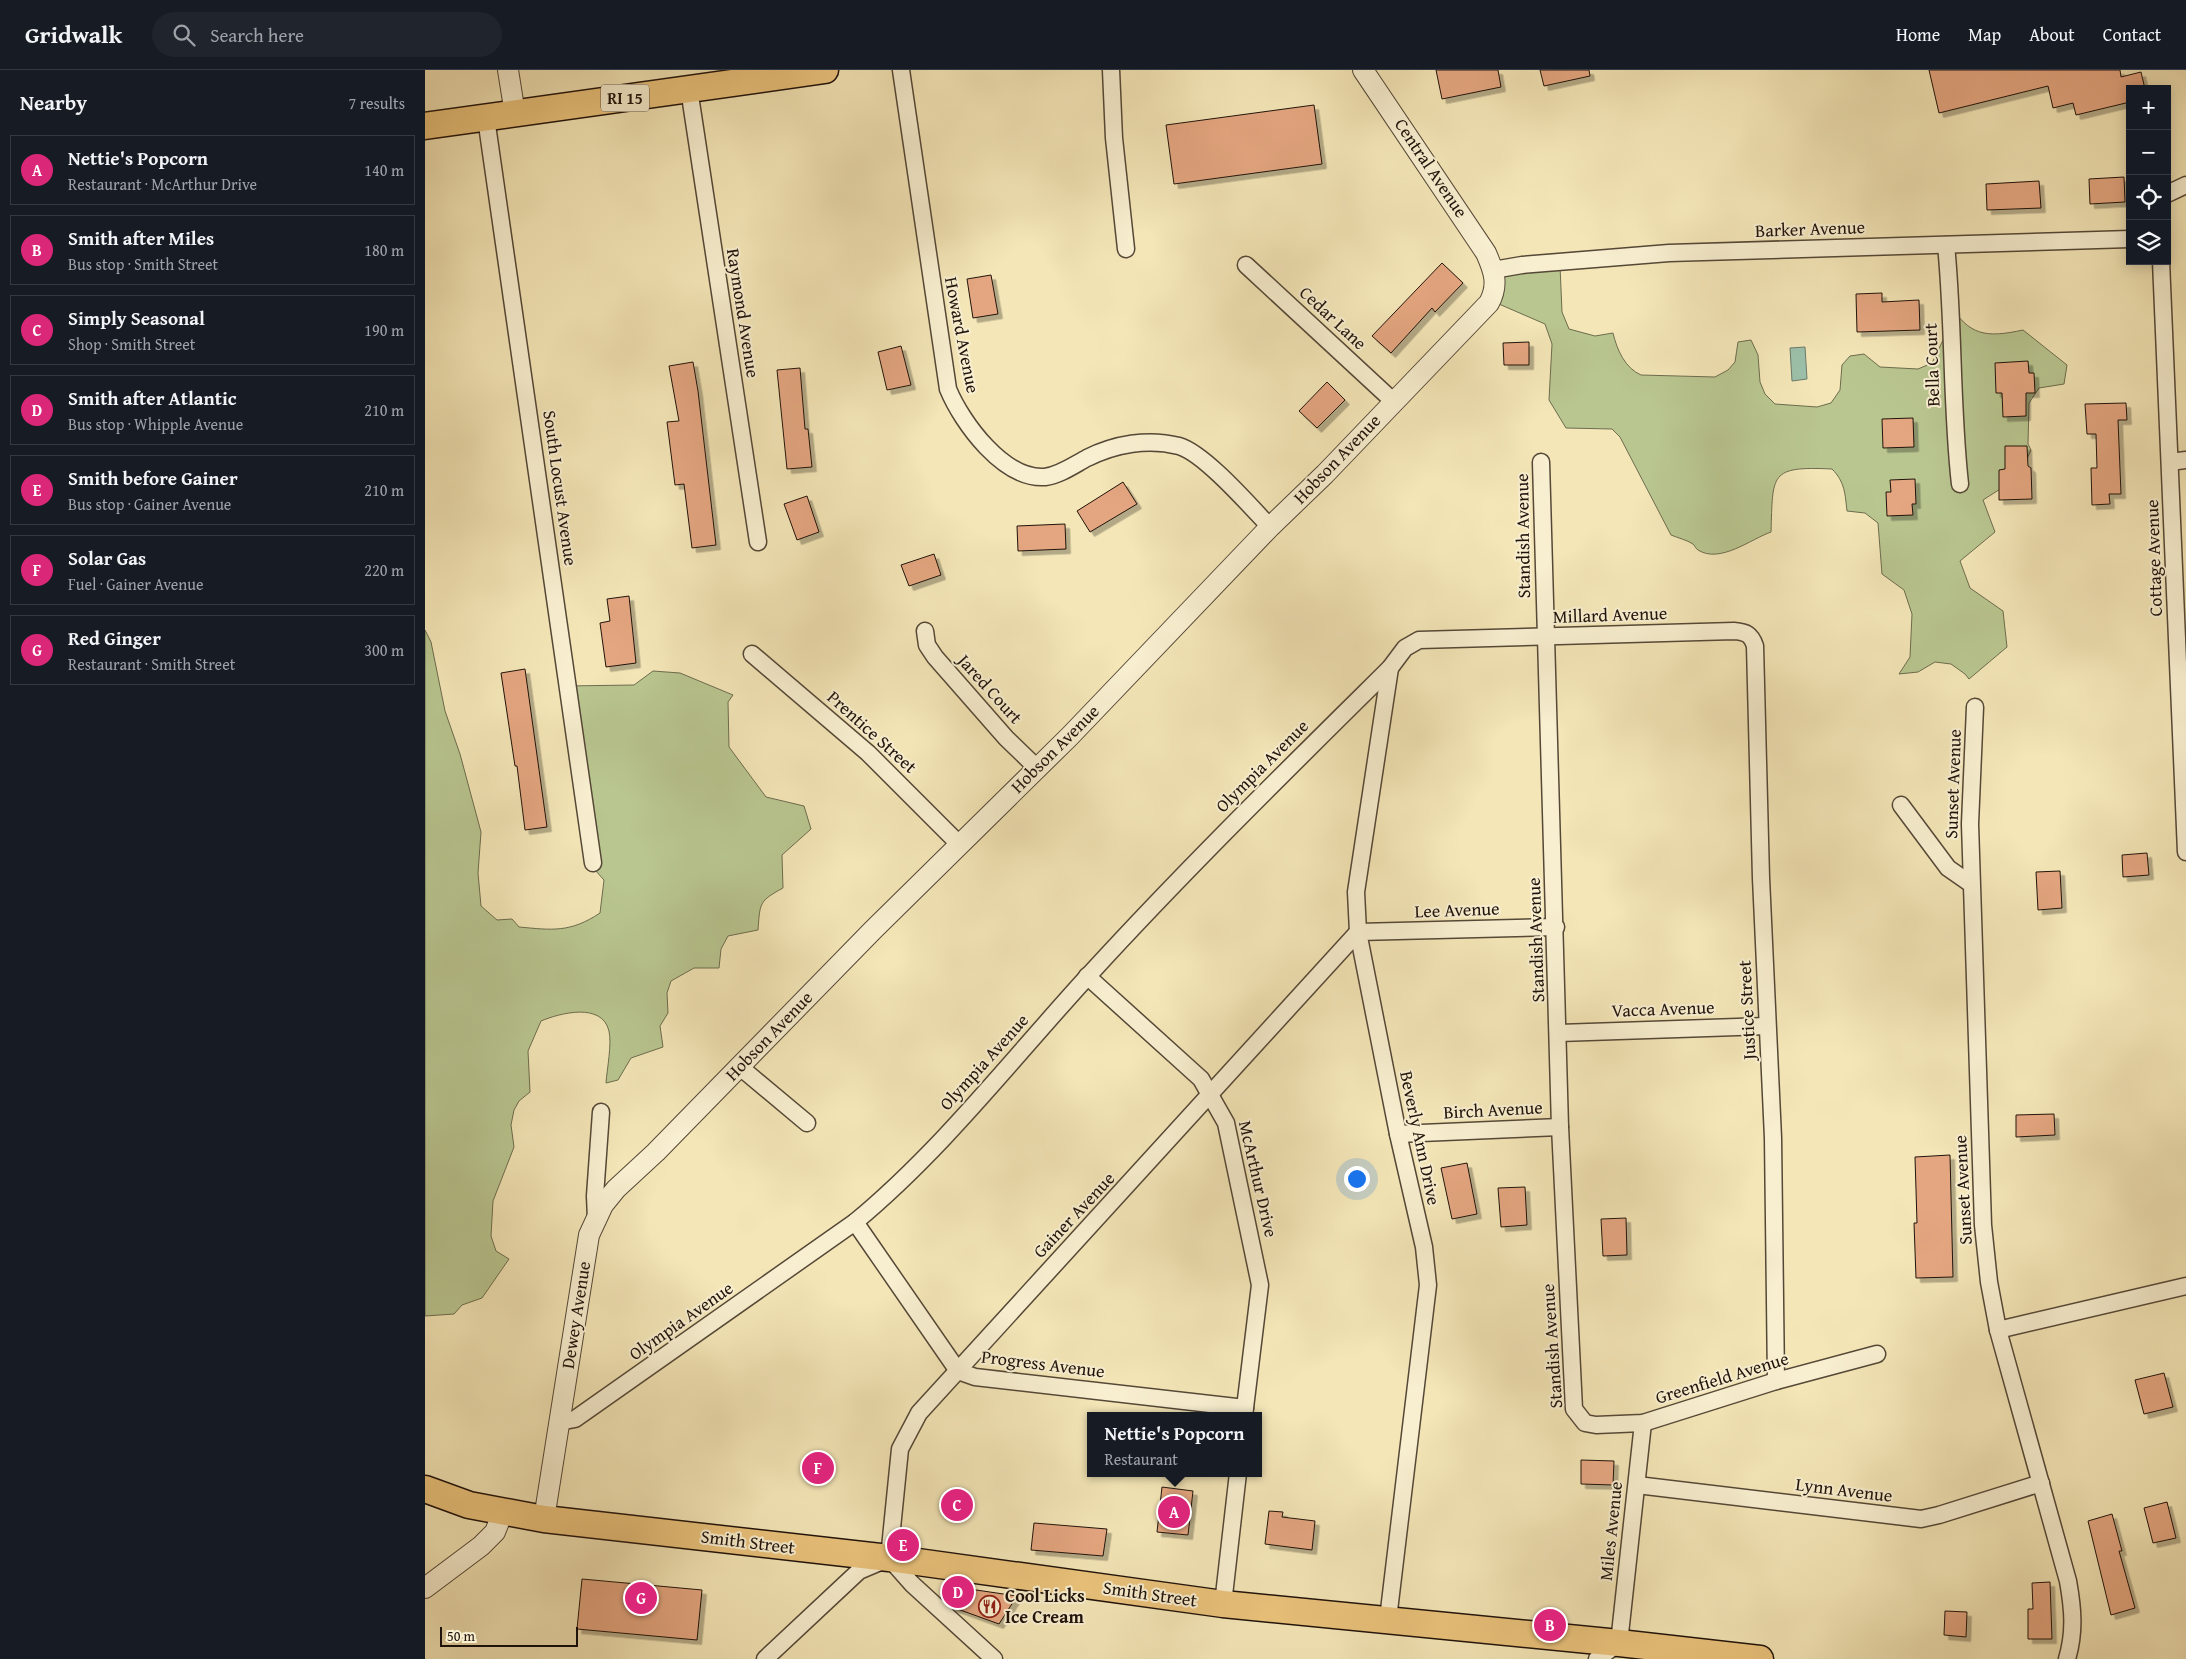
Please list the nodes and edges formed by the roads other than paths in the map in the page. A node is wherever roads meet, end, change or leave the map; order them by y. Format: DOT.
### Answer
graph roads {
  1 [pos="508,70"];
  2 [pos="825,70"];
  3 [pos="901,70"];
  4 [pos="1111,70"];
  5 [pos="1363,70"];
  6 [pos="714,78"];
  7 [pos="689,89"];
  8 [pos="515,114"];
  9 [pos="486,118"];
  10 [pos="425,126"];
  11 [pos="2186,185"];
  12 [pos="2171,192"];
  13 [pos="2126,239"];
  14 [pos="1946,245"];
  15 [pos="1126,249"];
  16 [pos="1246,265"];
  17 [pos="2161,265"];
  18 [pos="1493,270"];
  19 [pos="1393,401"];
  20 [pos="2186,460"];
  21 [pos="1541,462"];
  22 [pos="2169,462"];
  23 [pos="1960,484"];
  24 [pos="1270,527"];
  25 [pos="758,542"];
  26 [pos="925,631"];
  27 [pos="1545,637"];
  28 [pos="1752,638"];
  29 [pos="752,654"];
  30 [pos="1390,668"];
  31 [pos="1975,707"];
  32 [pos="1037,768"];
  33 [pos="1901,805"];
  34 [pos="960,845"];
  35 [pos="2186,846"];
  36 [pos="2186,852"];
  37 [pos="593,863"];
  38 [pos="1971,884"];
  39 [pos="1556,927"];
  40 [pos="1358,932"];
  41 [pos="1087,976"];
  42 [pos="1767,1026"];
  43 [pos="1559,1032"];
  44 [pos="740,1067"];
  45 [pos="1211,1095"];
  46 [pos="601,1112"];
  47 [pos="807,1123"];
  48 [pos="1560,1127"];
  49 [pos="1398,1134"];
  50 [pos="596,1219"];
  51 [pos="855,1222"];
  52 [pos="2186,1286"];
  53 [pos="1998,1330"];
  54 [pos="1877,1354"];
  55 [pos="958,1371"];
  56 [pos="1776,1381"];
  57 [pos="1245,1412"];
  58 [pos="1579,1416"];
  59 [pos="559,1422"];
  60 [pos="1643,1423"];
  61 [pos="1238,1477"];
  62 [pos="2041,1483"];
  63 [pos="1637,1486"];
  64 [pos="425,1489"];
  65 [pos="503,1512"];
  66 [pos="544,1519"];
  67 [pos="889,1558"];
  68 [pos="425,1588"];
  69 [pos="1223,1604"];
  70 [pos="1389,1620"];
  71 [pos="1619,1643"];
  72 [pos="1674,1654"];
  73 [pos="765,1659"];
  74 [pos="995,1659"];
  75 [pos="1597,1659"];
  76 [pos="1760,1659"];
  77 [pos="2067,1659"];
  1 -- 8 [label="street"];
  2 -- 6 [label="main road, RI 15"];
  3 -- 24 [label="street, Howard Avenue"];
  4 -- 15 [label="street"];
  5 -- 18 [label="street, Central Avenue"];
  6 -- 7 [label="main road, RI 15"];
  7 -- 8 [label="main road, RI 15"];
  7 -- 25 [label="street, Raymond Avenue"];
  8 -- 9 [label="main road, RI 15"];
  9 -- 10 [label="main road, RI 15"];
  9 -- 37 [label="street, South Locust Avenue"];
  11 -- 12 [label="street"];
  13 -- 14 [label="street, Barker Avenue"];
  14 -- 18 [label="street, Barker Avenue"];
  14 -- 23 [label="street, Bella Court"];
  16 -- 19 [label="street, Cedar Lane"];
  17 -- 22 [label="street, Cottage Avenue"];
  18 -- 19 [label="street, Hobson Avenue"];
  19 -- 24 [label="street, Hobson Avenue"];
  20 -- 22 [label="street"];
  21 -- 27 [label="street, Standish Avenue"];
  22 -- 35 [label="street, Cottage Avenue"];
  24 -- 32 [label="street, Hobson Avenue"];
  26 -- 32 [label="street, Jared Court"];
  27 -- 28 [label="street, Millard Avenue"];
  27 -- 30 [label="street, Millard Avenue"];
  27 -- 39 [label="street, Standish Avenue"];
  28 -- 42 [label="street, Justice Street"];
  29 -- 34 [label="street, Prentice Street"];
  30 -- 40 [label="street, Beverly Ann Drive"];
  30 -- 41 [label="street, Olympia Avenue"];
  31 -- 38 [label="street, Sunset Avenue"];
  32 -- 34 [label="street, Hobson Avenue"];
  33 -- 38 [label="street"];
  34 -- 44 [label="street, Hobson Avenue"];
  35 -- 36 [label="street, Cottage Avenue"];
  38 -- 53 [label="street, Sunset Avenue"];
  39 -- 40 [label="street, Lee Avenue"];
  39 -- 43 [label="street, Standish Avenue"];
  40 -- 45 [label="street, Gainer Avenue"];
  40 -- 49 [label="street, Beverly Ann Drive"];
  41 -- 45 [label="street, McArthur Drive"];
  41 -- 51 [label="street, Olympia Avenue"];
  42 -- 43 [label="street, Vacca Avenue"];
  42 -- 56 [label="street, Justice Street"];
  43 -- 48 [label="street, Standish Avenue"];
  44 -- 47 [label="street"];
  44 -- 50 [label="street, Hobson Avenue"];
  45 -- 55 [label="street, Gainer Avenue"];
  45 -- 57 [label="street, McArthur Drive"];
  46 -- 50 [label="street, Dewey Avenue"];
  48 -- 49 [label="street, Birch Avenue"];
  48 -- 58 [label="street, Standish Avenue"];
  49 -- 70 [label="street, Beverly Ann Drive"];
  50 -- 59 [label="street, Dewey Avenue"];
  51 -- 55 [label="street, Progress Avenue"];
  51 -- 59 [label="street, Olympia Avenue"];
  52 -- 53 [label="street"];
  53 -- 62 [label="street, Sunset Avenue"];
  54 -- 56 [label="street, Greenfield Avenue"];
  55 -- 57 [label="street, Progress Avenue"];
  55 -- 67 [label="street, Gainer Avenue"];
  56 -- 60 [label="street, Greenfield Avenue"];
  58 -- 60 [label="street, Greenfield Avenue"];
  59 -- 66 [label="street, Dewey Avenue"];
  60 -- 63 [label="street, Miles Avenue"];
  61 -- 69 [label="street"];
  62 -- 63 [label="street, Lynn Avenue"];
  62 -- 77 [label="street, Sunset Avenue"];
  63 -- 71 [label="street, Miles Avenue"];
  64 -- 65 [label="main road, Smith Street"];
  65 -- 66 [label="main road, Smith Street"];
  65 -- 68 [label="street"];
  66 -- 67 [label="main road, Smith Street"];
  67 -- 69 [label="main road, Smith Street"];
  67 -- 73 [label="street"];
  67 -- 74 [label="street"];
  69 -- 70 [label="main road, Smith Street"];
  70 -- 71 [label="main road, Smith Street"];
  71 -- 72 [label="main road, Smith Street"];
  71 -- 75 [label="street"];
  72 -- 76 [label="main road, Smith Street"];
}
